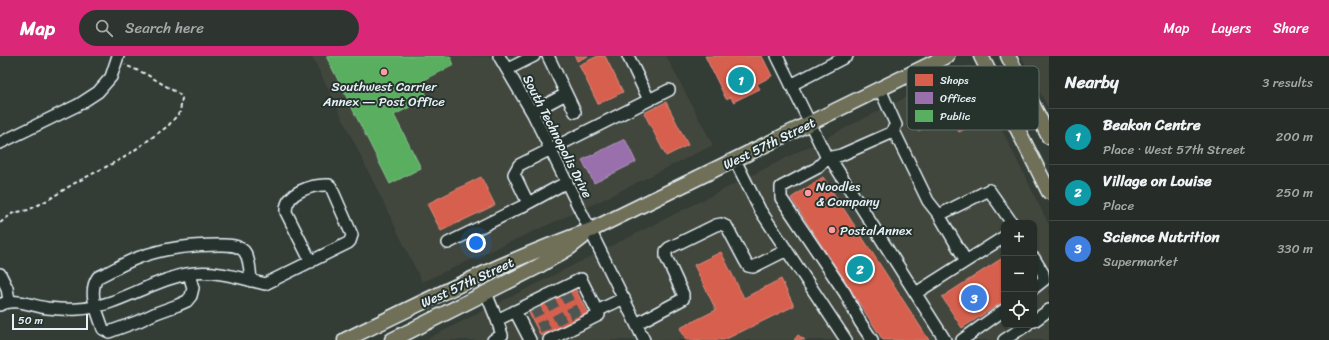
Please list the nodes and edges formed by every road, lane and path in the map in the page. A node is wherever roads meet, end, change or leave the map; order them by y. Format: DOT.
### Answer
graph roads {
  1 [pos="499,56"];
  2 [pos="534,56"];
  3 [pos="548,56"];
  4 [pos="628,56"];
  5 [pos="777,56"];
  6 [pos="847,56"];
  7 [pos="947,56"];
  8 [pos="981,56"];
  9 [pos="1008,56"];
  10 [pos="118,59"];
  11 [pos="927,66"];
  12 [pos="986,66"];
  13 [pos="1013,66"];
  14 [pos="508,69"];
  15 [pos="907,76"];
  16 [pos="791,85"];
  17 [pos="880,89"];
  18 [pos="669,90"];
  19 [pos="566,94"];
  20 [pos="649,100"];
  21 [pos="532,112"];
  22 [pos="575,112"];
  23 [pos="1039,117"];
  24 [pos="811,123"];
  25 [pos="893,129"];
  26 [pos="1018,130"];
  27 [pos="1049,137"];
  28 [pos="0,143"];
  29 [pos="551,149"];
  30 [pos="828,158"];
  31 [pos="735,160"];
  32 [pos="567,182"];
  33 [pos="1049,192"];
  34 [pos="528,203"];
  35 [pos="939,215"];
  36 [pos="1010,220"];
  37 [pos="0,224"];
  38 [pos="591,230"];
  39 [pos="1001,239"];
  40 [pos="448,243"];
  41 [pos="787,250"];
  42 [pos="966,261"];
  43 [pos="311,262"];
  44 [pos="1037,263"];
  45 [pos="0,274"];
  46 [pos="189,274"];
  47 [pos="251,281"];
  48 [pos="1037,286"];
  49 [pos="486,293"];
  50 [pos="916,293"];
  51 [pos="624,298"];
  52 [pos="4,303"];
  53 [pos="95,307"];
  54 [pos="1049,310"];
  55 [pos="598,311"];
  56 [pos="515,312"];
  57 [pos="1001,312"];
  58 [pos="1037,319"];
  59 [pos="497,320"];
  60 [pos="636,324"];
  61 [pos="1023,328"];
  62 [pos="500,338"];
  63 [pos="549,338"];
  64 [pos="345,340"];
  65 [pos="392,340"];
  66 [pos="530,340"];
  67 [pos="644,340"];
  68 [pos="846,340"];
  69 [pos="872,340"];
  70 [pos="946,340"];
  71 [pos="962,340"];
  72 [pos="1004,340"];
  1 -- 14 [label="street, South Technopolis Drive"];
  2 -- 14 [label="street"];
  3 -- 19 [label="street"];
  4 -- 20 [label="street"];
  5 -- 16 [label="street"];
  6 -- 16 [label="street"];
  7 -- 11 [label="main road, West 57th Street"];
  8 -- 12 [label="main road"];
  9 -- 13 [label="main road"];
  10 -- 28 [label="street"];
  10 -- 37 [label="path"];
  14 -- 21 [label="street, South Technopolis Drive"];
  15 -- 17 [label="main road, West 57th Street"];
  16 -- 24 [label="street"];
  17 -- 24 [label="main road, West 57th Street"];
  17 -- 25 [label="street"];
  18 -- 20 [label="street"];
  19 -- 21 [label="street"];
  19 -- 22 [label="street"];
  20 -- 29 [label="street"];
  21 -- 29 [label="street, South Technopolis Drive"];
  23 -- 27 [label="main road"];
  24 -- 30 [label="street"];
  24 -- 31 [label="main road, West 57th Street"];
  25 -- 30 [label="street"];
  25 -- 35 [label="street"];
  26 -- 33 [label="main road"];
  29 -- 32 [label="street, South Technopolis Drive"];
  29 -- 34 [label="street"];
  30 -- 50 [label="street"];
  30 -- 69 [label="street"];
  31 -- 38 [label="main road, West 57th Street"];
  31 -- 41 [label="street"];
  32 -- 34 [label="street"];
  32 -- 38 [label="street, South Technopolis Drive"];
  34 -- 40 [label="street"];
  35 -- 36 [label="street"];
  35 -- 42 [label="street"];
  38 -- 49 [label="main road, West 57th Street"];
  38 -- 51 [label="street, South Technopolis Drive"];
  38 -- 64 [label="main road, West 57th Street"];
  39 -- 42 [label="street"];
  41 -- 60 [label="street"];
  41 -- 68 [label="street"];
  42 -- 50 [label="street"];
  43 -- 43 [label="street"];
  43 -- 47 [label="street"];
  44 -- 48 [label="street"];
  45 -- 52 [label="street"];
  46 -- 47 [label="street"];
  46 -- 53 [label="street"];
  46 -- 53 [label="street"];
  47 -- 53 [label="street"];
  49 -- 59 [label="street"];
  49 -- 65 [label="main road, West 57th Street"];
  50 -- 70 [label="street"];
  51 -- 55 [label="street"];
  51 -- 60 [label="street, South Technopolis Drive"];
  52 -- 53 [label="street"];
  54 -- 58 [label="street"];
  55 -- 56 [label="street"];
  55 -- 63 [label="street"];
  56 -- 59 [label="street"];
  56 -- 66 [label="street"];
  57 -- 71 [label="street"];
  59 -- 62 [label="street"];
  60 -- 67 [label="street, South Technopolis Drive"];
  61 -- 72 [label="street"];
}
